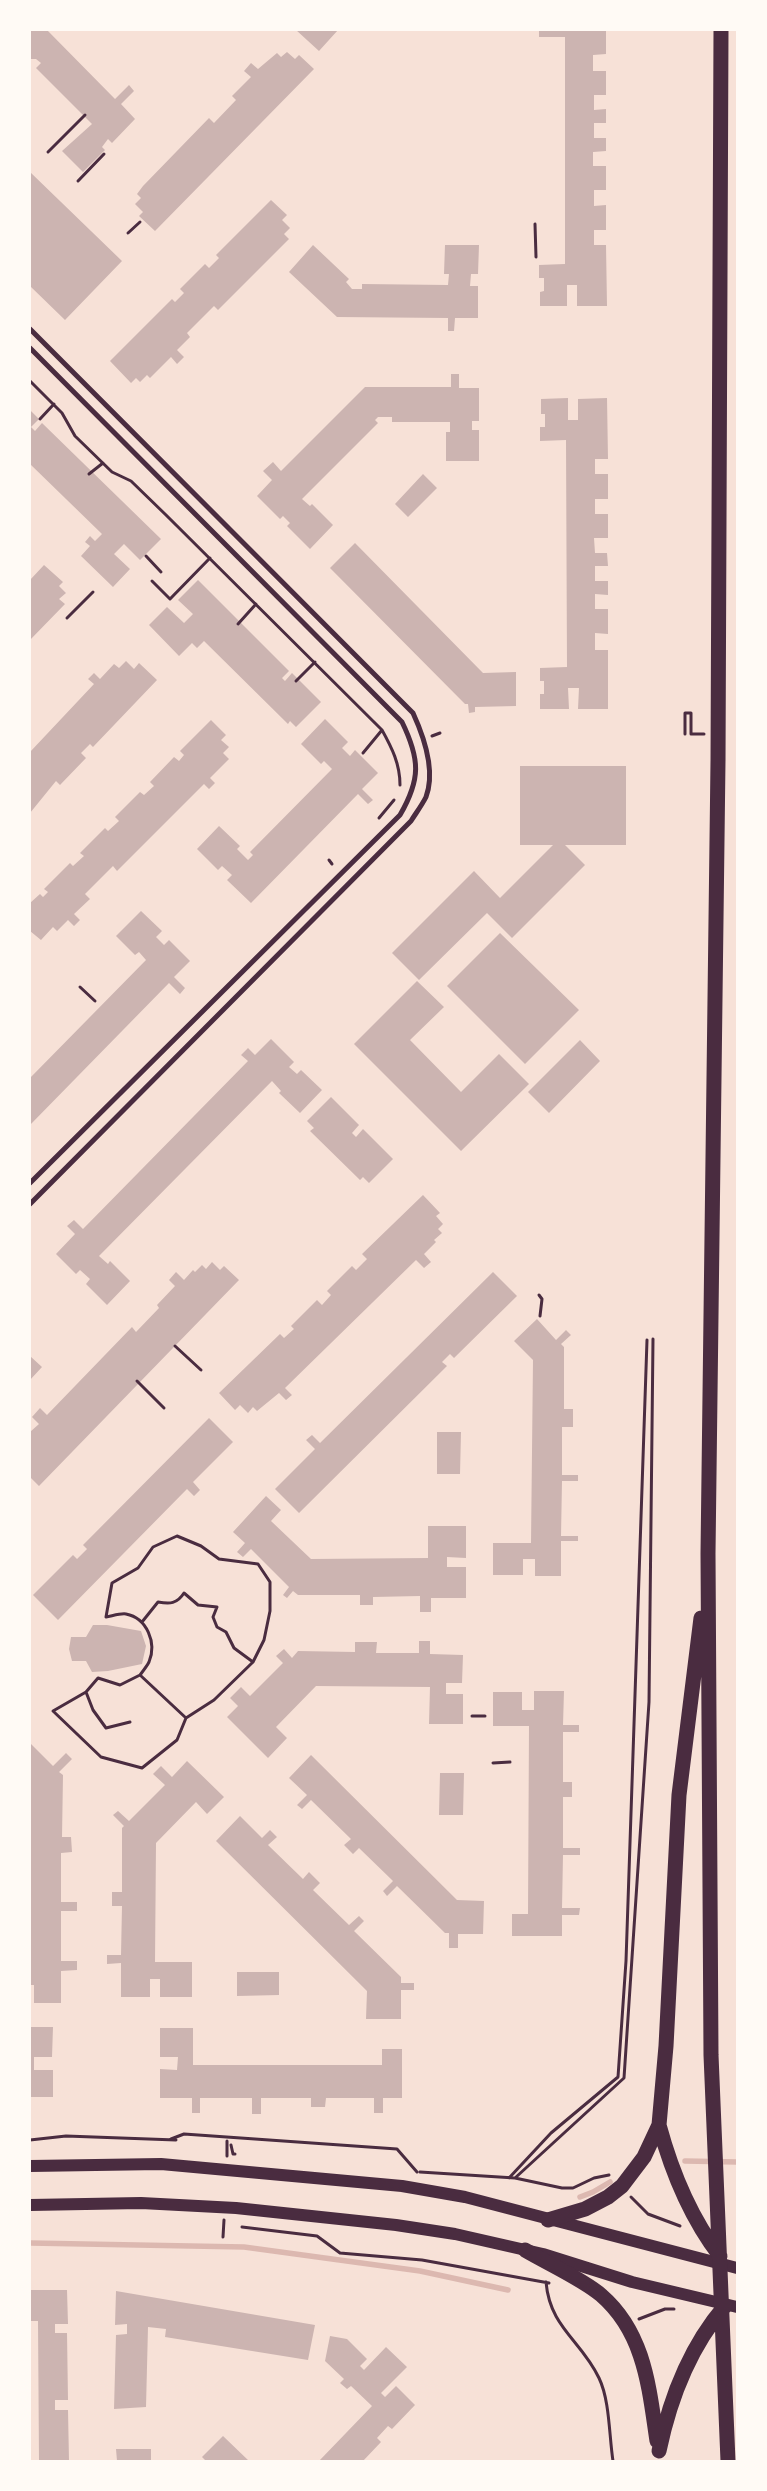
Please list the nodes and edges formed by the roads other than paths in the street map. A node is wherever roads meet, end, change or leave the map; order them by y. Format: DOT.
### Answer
graph roads {
  1 [pos="721,30"];
  2 [pos="30,329"];
  3 [pos="30,348"];
  4 [pos="30,1183"];
  5 [pos="30,1204"];
  6 [pos="708,1552"];
  7 [pos="659,2125"];
  8 [pos="30,2166"];
  9 [pos="30,2205"];
  10 [pos="548,2220"];
  11 [pos="526,2250"];
  12 [pos="732,2267"];
  13 [pos="732,2306"];
  14 [pos="660,2456"];
  15 [pos="728,2461"];
  1 -- 6 [label="highway"];
  2 -- 5 [label="street"];
  3 -- 4 [label="street"];
  6 -- 7 [label="highway"];
  6 -- 15 [label="highway"];
  7 -- 10 [label="highway"];
  7 -- 12 [label="highway"];
  8 -- 10 [label="main road"];
  9 -- 11 [label="main road"];
  10 -- 12 [label="main road"];
  11 -- 13 [label="main road"];
  11 -- 14 [label="highway"];
  12 -- 13 [label="highway"];
  13 -- 14 [label="highway"];
}
